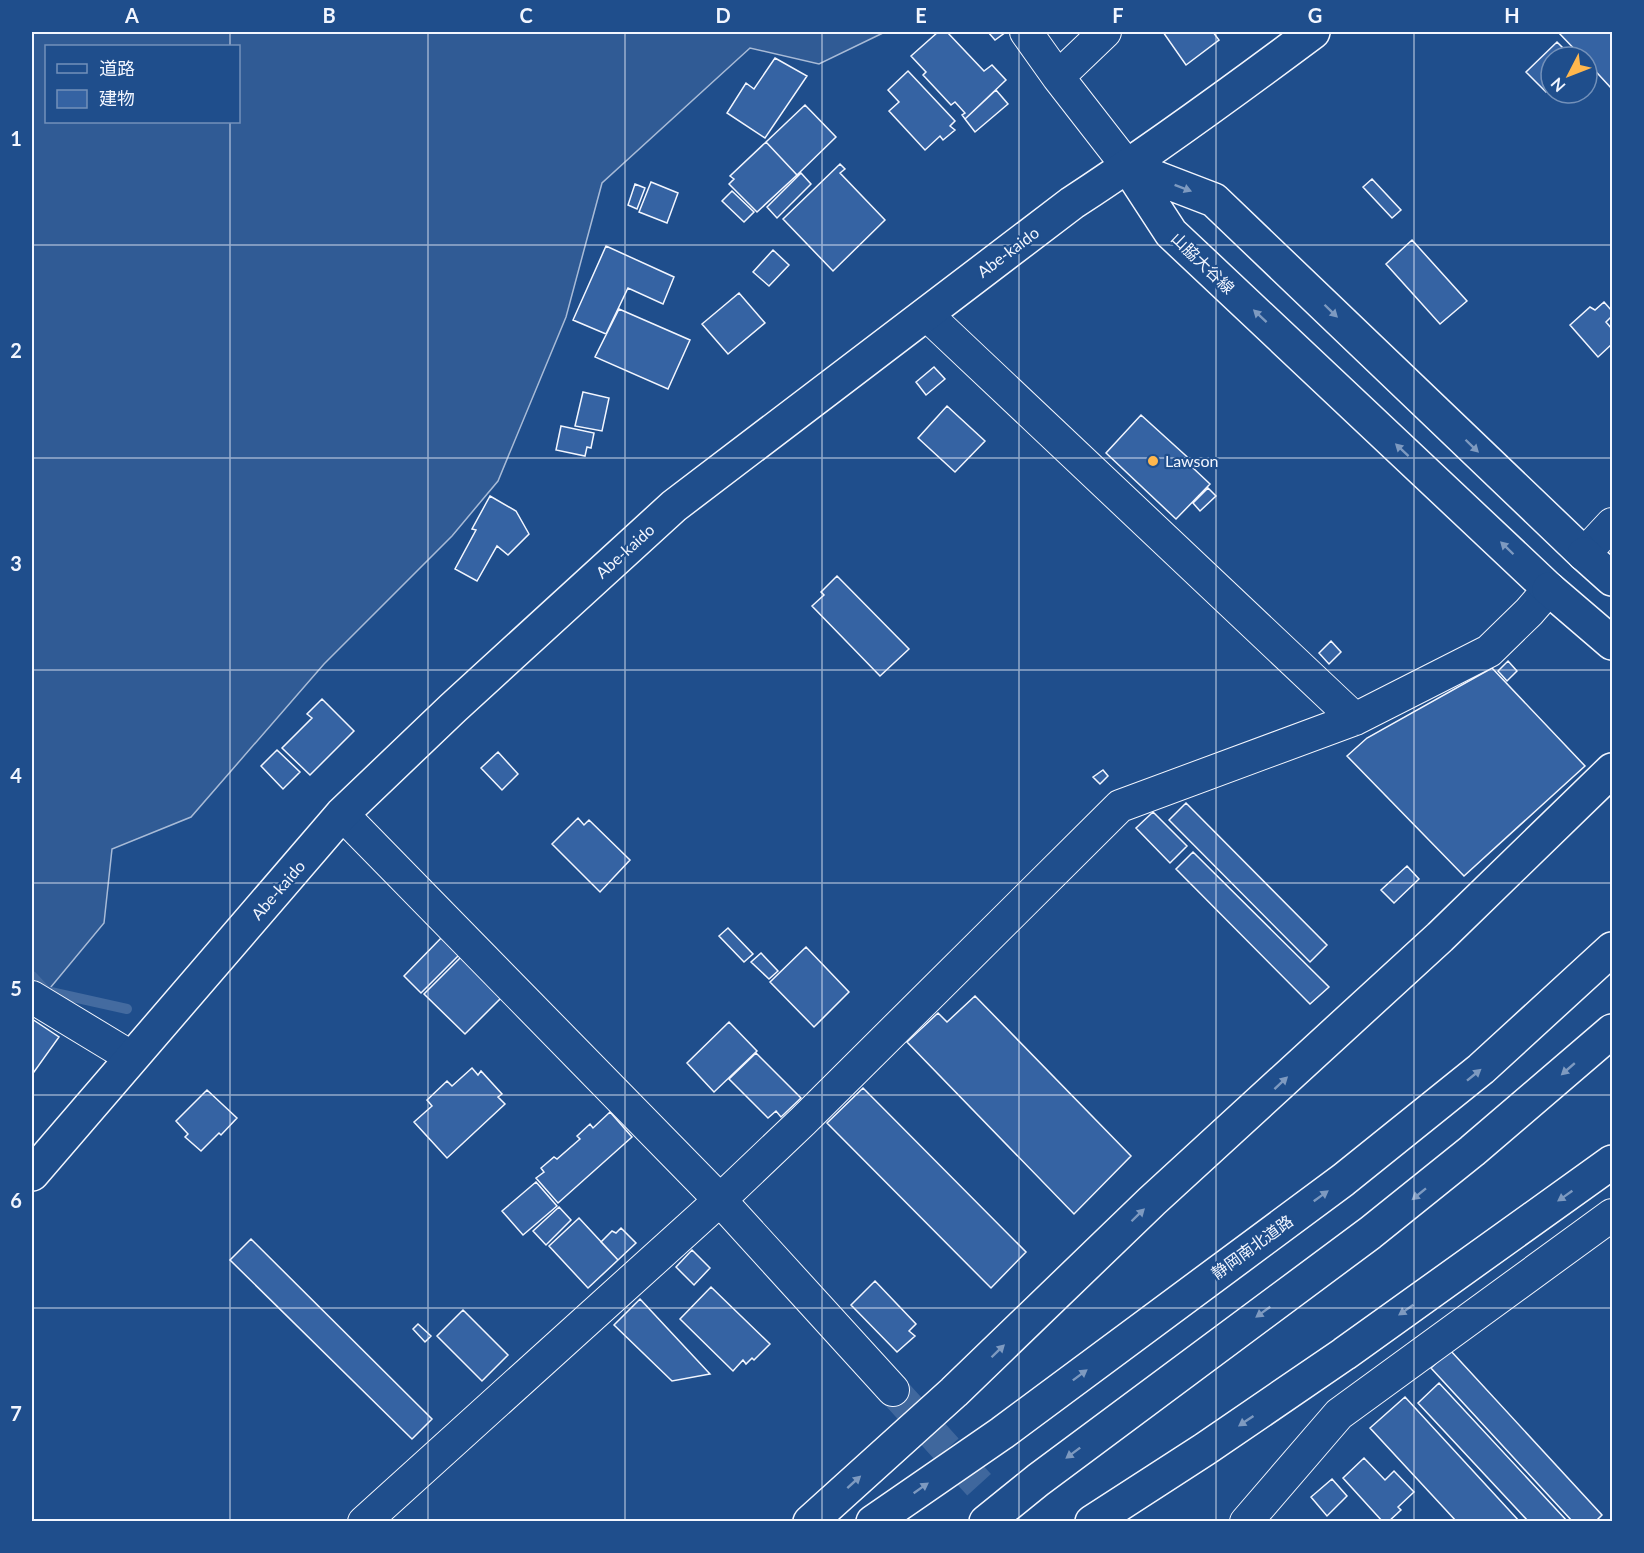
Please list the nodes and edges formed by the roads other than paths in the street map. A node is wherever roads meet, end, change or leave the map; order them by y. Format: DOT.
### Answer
graph roads {
  1 [pos="1026,32"];
  2 [pos="1105,32"];
  3 [pos="1313,32"];
  4 [pos="1058,77"];
  5 [pos="1128,167"];
  6 [pos="926,314"];
  7 [pos="1612,524"];
  8 [pos="1584,554"];
  9 [pos="1612,579"];
  10 [pos="1549,589"];
  11 [pos="1584,617"];
  12 [pos="1612,643"];
  13 [pos="1612,667"];
  14 [pos="1355,719"];
  15 [pos="1612,770"];
  16 [pos="342,814"];
  17 [pos="1612,949"];
  18 [pos="32,997"];
  19 [pos="1612,1031"];
  20 [pos="131,1057"];
  21 [pos="1612,1162"];
  22 [pos="32,1174"];
  23 [pos="720,1200"];
  24 [pos="1612,1215"];
  25 [pos="893,1390"];
  26 [pos="364,1521"];
  27 [pos="810,1521"];
  28 [pos="873,1521"];
  29 [pos="986,1521"];
  30 [pos="1092,1521"];
  31 [pos="1245,1521"];
  1 -- 4 [label="street"];
  2 -- 4 [label="street"];
  3 -- 5 [label="main road, Abe-kaido"];
  4 -- 5 [label="street"];
  5 -- 6 [label="main road, Abe-kaido"];
  5 -- 8 [label="main road, one-way"];
  10 -- 5 [label="main road, 山脇大谷線, one-way"];
  6 -- 14 [label="street"];
  6 -- 16 [label="main road, Abe-kaido"];
  7 -- 8 [label="street"];
  8 -- 9 [label="main road"];
  10 -- 11 [label="main road, 山脇大谷線"];
  10 -- 14 [label="street"];
  11 -- 12 [label="main road, 山脇大谷線"];
  11 -- 13 [label="main road"];
  14 -- 23 [label="street"];
  27 -- 15 [label="main road, one-way"];
  16 -- 20 [label="main road, Abe-kaido"];
  16 -- 23 [label="street"];
  28 -- 17 [label="main road, 静岡南北道路, one-way"];
  18 -- 20 [label="street"];
  19 -- 29 [label="main road, one-way"];
  20 -- 22 [label="main road, Abe-kaido"];
  21 -- 30 [label="main road, one-way"];
  23 -- 25 [label="street"];
  23 -- 26 [label="street"];
  24 -- 31 [label="street"];
}
